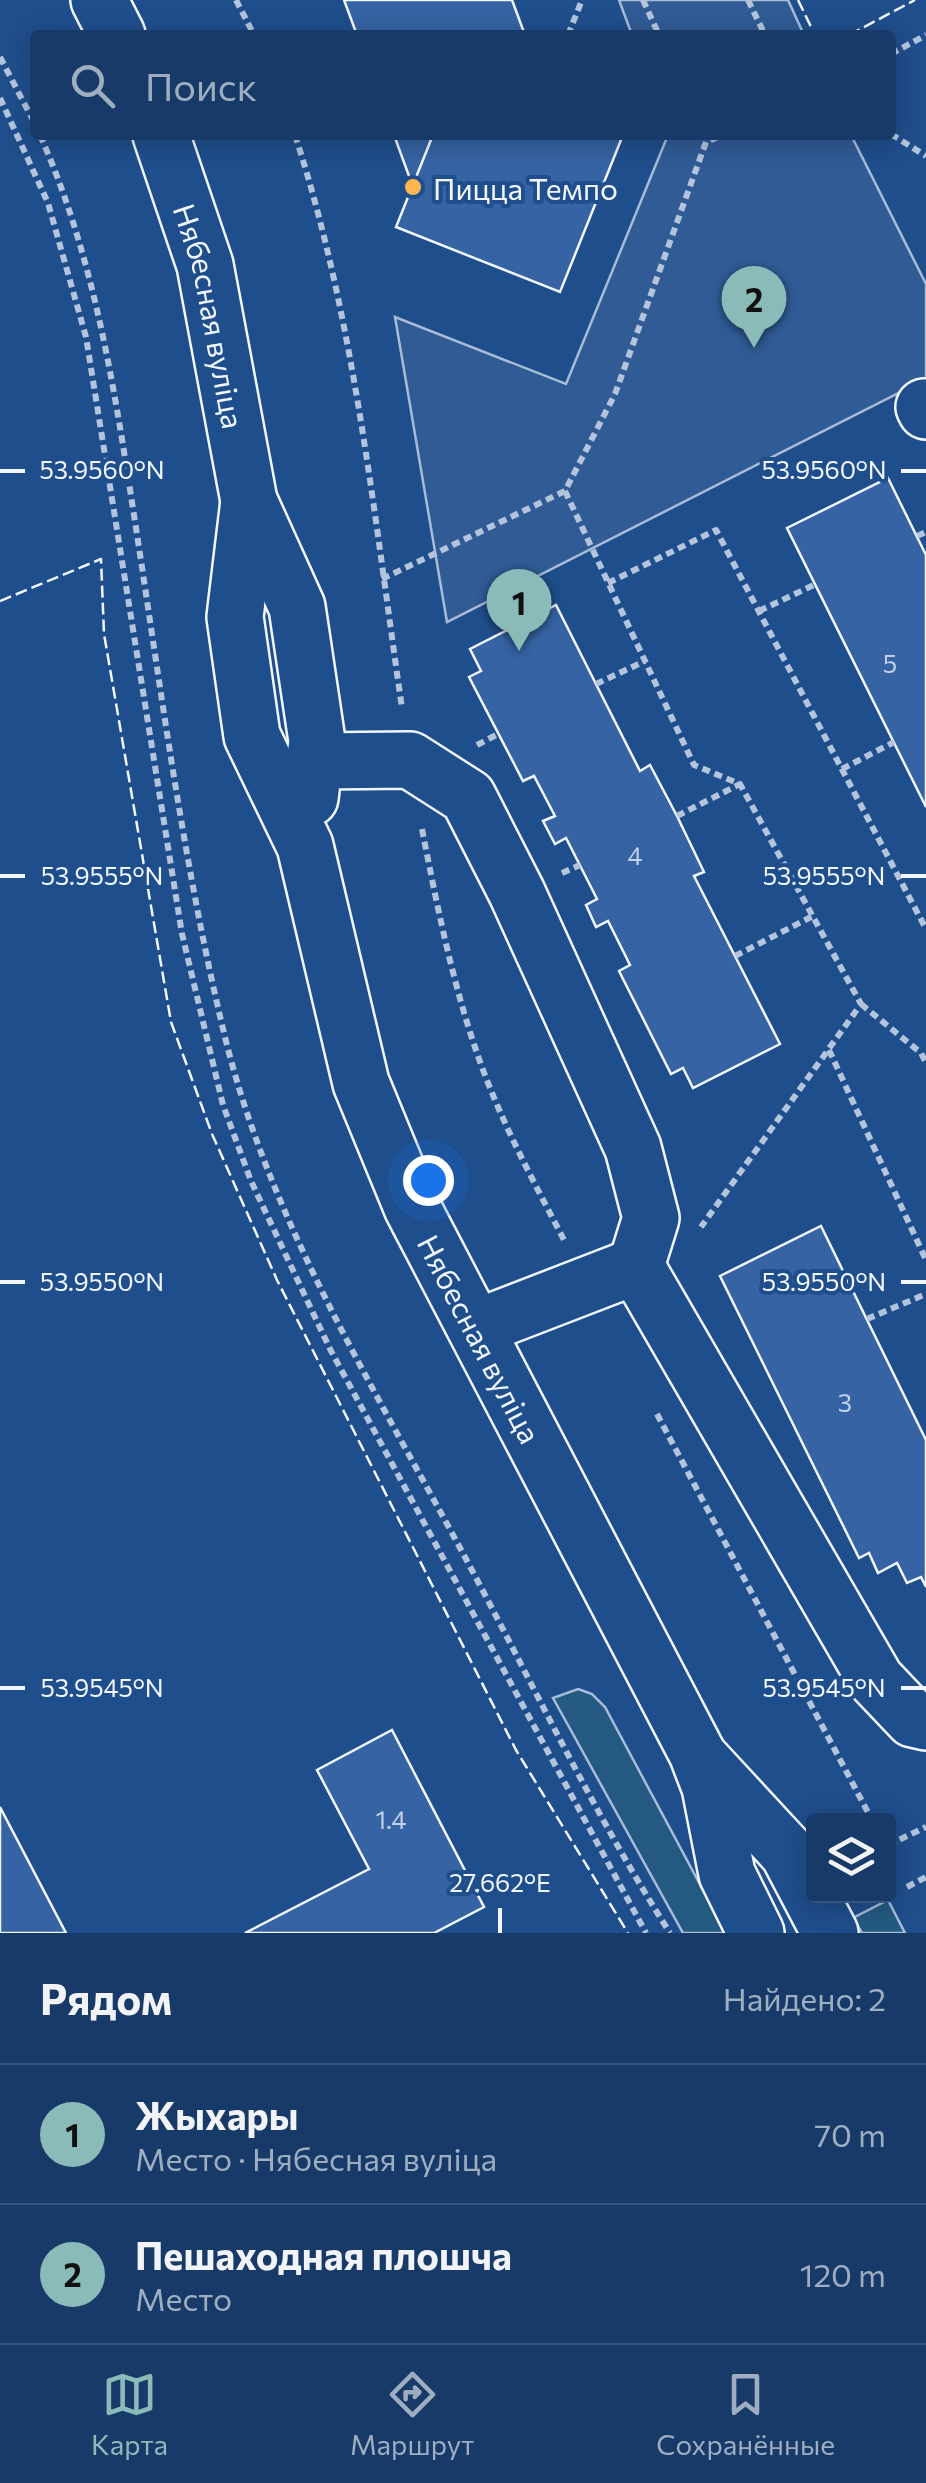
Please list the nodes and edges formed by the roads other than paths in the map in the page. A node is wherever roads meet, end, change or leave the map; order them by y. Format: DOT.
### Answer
graph roads {
  1 [pos="99,0"];
  2 [pos="114,30"];
  3 [pos="163,140"];
  4 [pos="249,501"];
  5 [pos="316,761"];
  6 [pos="305,846"];
  7 [pos="636,1266"];
  8 [pos="478,1327"];
  9 [pos="926,1722"];
  10 [pos="697,1753"];
  11 [pos="756,1933"];
  12 [pos="830,1933"];
  1 -- 2 [label="street"];
  3 -- 4 [label="street, Нябесная вуліца"];
  4 -- 5 [label="street, Нябесная вуліца"];
  4 -- 6 [label="street, Нябесная вуліца"];
  5 -- 6 [label="street, Нябесная вуліца"];
  5 -- 7 [label="street"];
  6 -- 8 [label="street, Нябесная вуліца"];
  7 -- 8 [label="street"];
  7 -- 9 [label="street"];
  8 -- 10 [label="street, Нябесная вуліца"];
  10 -- 11 [label="street, Нябесная вуліца"];
  10 -- 12 [label="street, Нябесная вуліца"];
}
